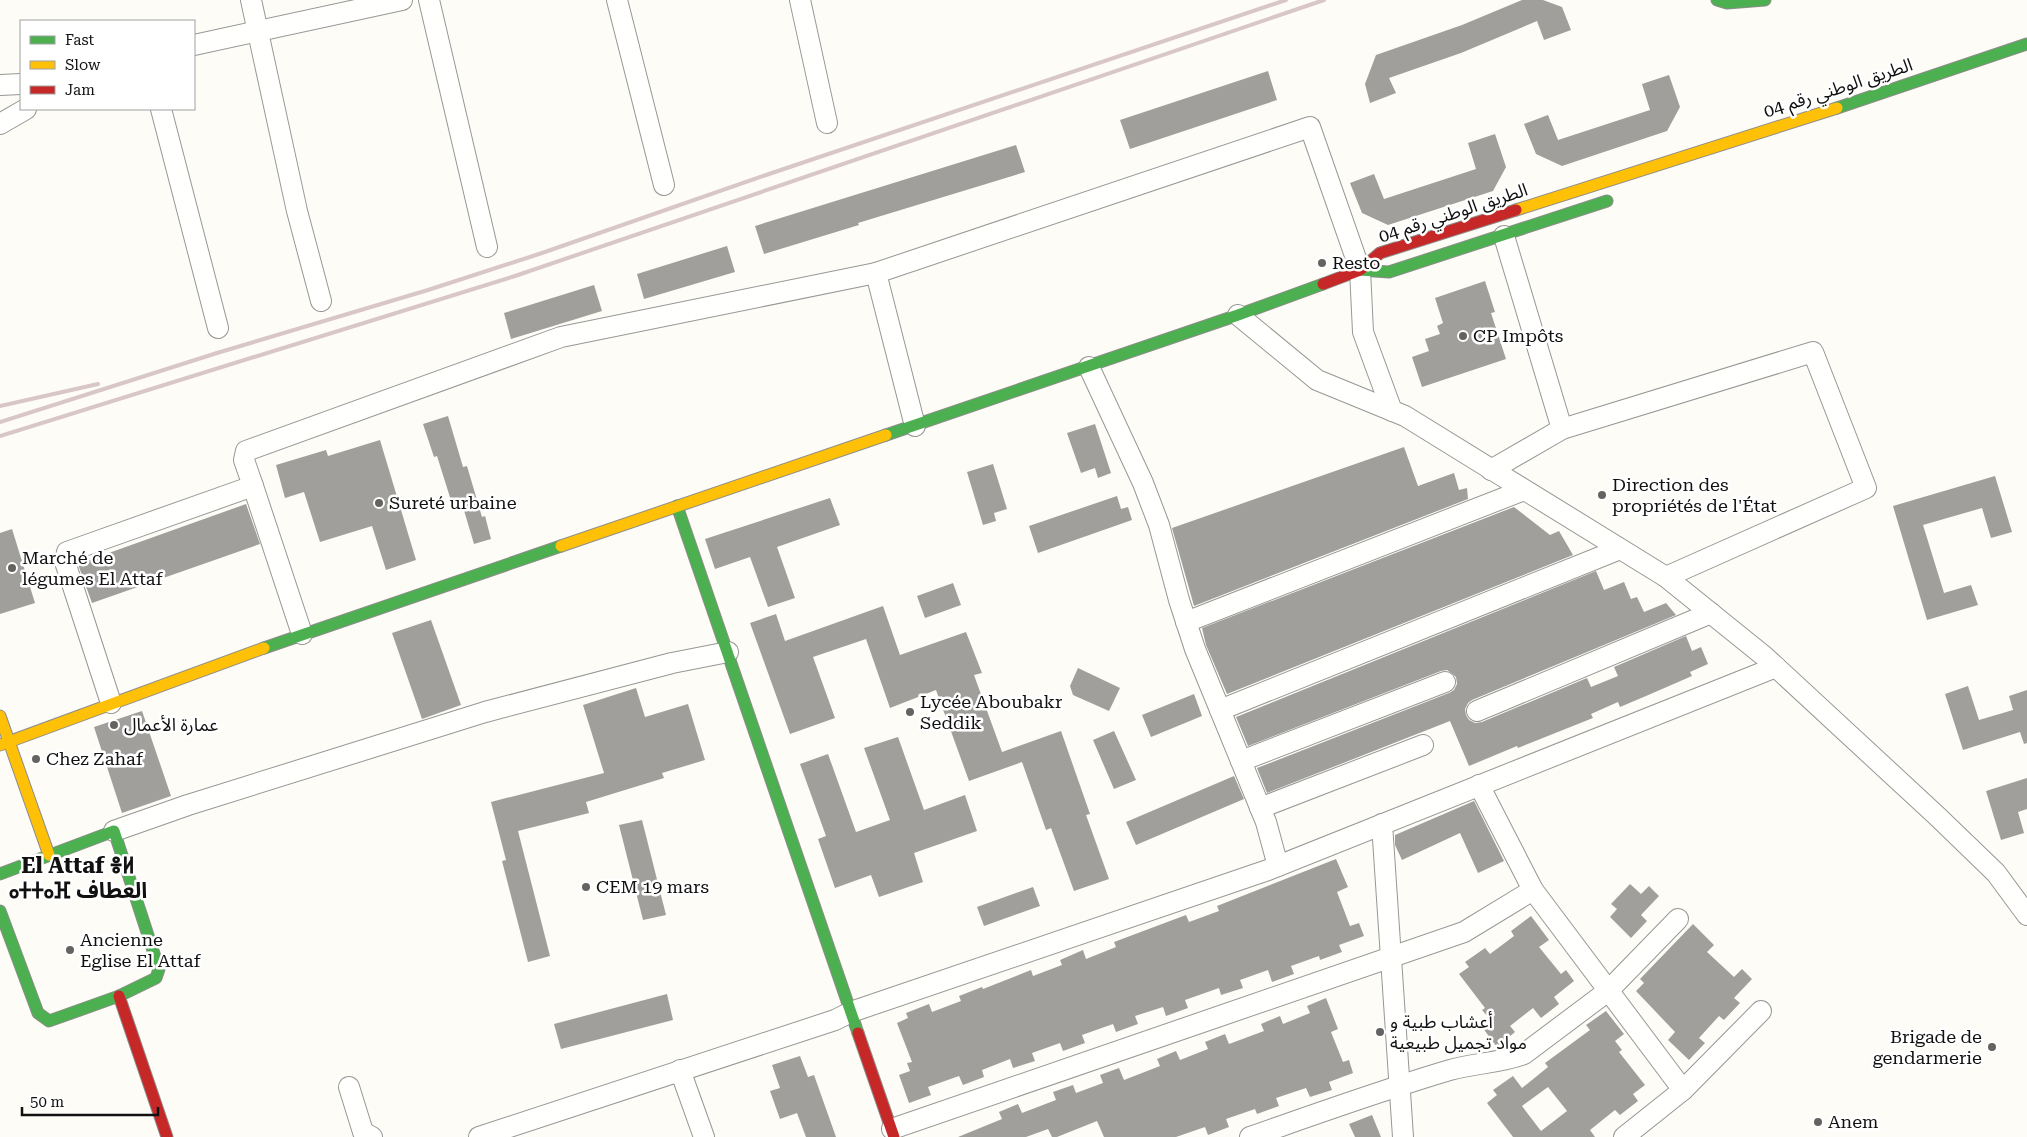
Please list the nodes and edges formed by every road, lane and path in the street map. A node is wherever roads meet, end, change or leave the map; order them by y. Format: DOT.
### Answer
graph roads {
  1 [pos="251,0"];
  2 [pos="402,0"];
  3 [pos="430,0"];
  4 [pos="617,0"];
  5 [pos="800,0"];
  6 [pos="1718,0"];
  7 [pos="1765,0"];
  8 [pos="258,30"];
  9 [pos="2027,44"];
  10 [pos="195,45"];
  11 [pos="20,84"];
  12 [pos="0,85"];
  13 [pos="24,110"];
  14 [pos="161,110"];
  15 [pos="827,123"];
  16 [pos="0,124"];
  17 [pos="664,185"];
  18 [pos="1616,198"];
  19 [pos="1504,236"];
  20 [pos="488,247"];
  21 [pos="1360,270"];
  22 [pos="876,272"];
  23 [pos="321,301"];
  24 [pos="1238,315"];
  25 [pos="218,328"];
  26 [pos="1088,367"];
  27 [pos="1392,411"];
  28 [pos="915,426"];
  29 [pos="1562,429"];
  30 [pos="1491,470"];
  31 [pos="253,486"];
  32 [pos="1524,490"];
  33 [pos="677,506"];
  34 [pos="1620,549"];
  35 [pos="1666,577"];
  36 [pos="1711,613"];
  37 [pos="1186,622"];
  38 [pos="302,634"];
  39 [pos="715,655"];
  40 [pos="1776,667"];
  41 [pos="1445,682"];
  42 [pos="111,703"];
  43 [pos="1220,710"];
  44 [pos="1477,711"];
  45 [pos="0,716"];
  46 [pos="5,743"];
  47 [pos="1423,746"];
  48 [pos="1241,761"];
  49 [pos="1480,785"];
  50 [pos="1260,808"];
  51 [pos="1382,824"];
  52 [pos="114,831"];
  53 [pos="49,855"];
  54 [pos="1278,866"];
  55 [pos="0,874"];
  56 [pos="1533,890"];
  57 [pos="0,911"];
  58 [pos="2027,915"];
  59 [pos="1678,919"];
  60 [pos="1390,956"];
  61 [pos="1608,991"];
  62 [pos="119,996"];
  63 [pos="1761,1011"];
  64 [pos="839,1018"];
  65 [pos="680,1070"];
  66 [pos="1399,1085"];
  67 [pos="349,1087"];
  68 [pos="1683,1090"];
  69 [pos="893,1133"];
  70 [pos="167,1137"];
  71 [pos="372,1137"];
  72 [pos="479,1137"];
  73 [pos="704,1137"];
  74 [pos="1250,1137"];
  75 [pos="1403,1137"];
  76 [pos="1624,1137"];
  1 -- 8 [label="street"];
  2 -- 8 [label="street"];
  3 -- 20 [label="street"];
  4 -- 17 [label="street"];
  5 -- 15 [label="street"];
  6 -- 7 [label="main road"];
  8 -- 10 [label="street"];
  8 -- 23 [label="street"];
  9 -- 21 [label="main road, الطريق الوطني رقم 04"];
  11 -- 12 [label="street"];
  13 -- 16 [label="street"];
  14 -- 25 [label="street"];
  18 -- 19 [label="main road, الطريق الوطني رقم 04"];
  19 -- 21 [label="main road, الطريق الوطني رقم 04"];
  19 -- 29 [label="street"];
  21 -- 22 [label="street"];
  21 -- 24 [label="main road"];
  21 -- 27 [label="street"];
  22 -- 28 [label="street"];
  22 -- 31 [label="street"];
  24 -- 26 [label="main road"];
  24 -- 27 [label="street"];
  26 -- 28 [label="main road"];
  26 -- 37 [label="street"];
  27 -- 30 [label="street"];
  28 -- 33 [label="main road"];
  29 -- 30 [label="street"];
  29 -- 35 [label="street"];
  30 -- 32 [label="street"];
  31 -- 38 [label="street"];
  31 -- 42 [label="street"];
  32 -- 34 [label="street"];
  32 -- 37 [label="street"];
  33 -- 38 [label="main road"];
  33 -- 39 [label="main road"];
  34 -- 35 [label="street"];
  34 -- 43 [label="street"];
  35 -- 36 [label="street"];
  36 -- 40 [label="street"];
  36 -- 44 [label="street"];
  37 -- 43 [label="street"];
  38 -- 42 [label="main road"];
  39 -- 52 [label="street"];
  39 -- 64 [label="main road"];
  40 -- 49 [label="street"];
  40 -- 58 [label="street"];
  41 -- 48 [label="street"];
  42 -- 46 [label="main road"];
  43 -- 48 [label="street"];
  45 -- 46 [label="main road"];
  46 -- 53 [label="main road"];
  47 -- 50 [label="street"];
  48 -- 50 [label="street"];
  49 -- 51 [label="street"];
  49 -- 56 [label="street"];
  50 -- 54 [label="street"];
  51 -- 54 [label="street"];
  51 -- 60 [label="street"];
  52 -- 53 [label="main road"];
  52 -- 62 [label="main road"];
  53 -- 55 [label="main road"];
  54 -- 64 [label="street"];
  56 -- 60 [label="street"];
  56 -- 61 [label="street"];
  57 -- 62 [label="main road"];
  59 -- 61 [label="street"];
  60 -- 66 [label="street"];
  60 -- 69 [label="street"];
  61 -- 66 [label="street"];
  61 -- 68 [label="street"];
  62 -- 70 [label="main road"];
  63 -- 68 [label="street"];
  64 -- 65 [label="street"];
  64 -- 69 [label="main road"];
  65 -- 72 [label="street"];
  65 -- 73 [label="street"];
  66 -- 74 [label="street"];
  66 -- 75 [label="street"];
  67 -- 71 [label="street"];
  68 -- 76 [label="street"];
}
